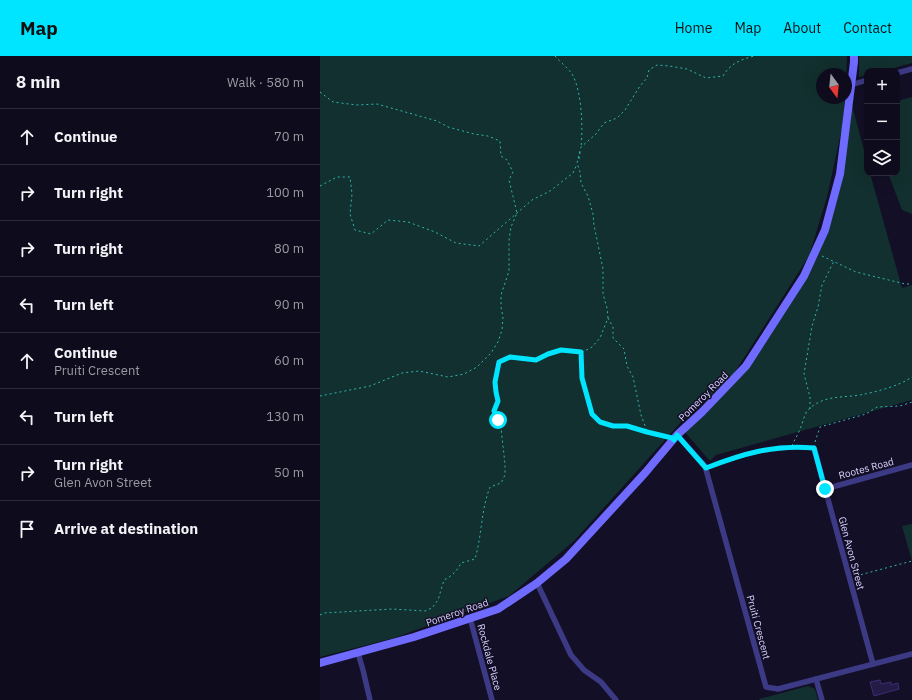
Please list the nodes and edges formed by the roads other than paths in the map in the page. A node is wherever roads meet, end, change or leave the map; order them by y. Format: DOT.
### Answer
graph roads {
  1 [pos="854,56"];
  2 [pos="912,69"];
  3 [pos="900,72"];
  4 [pos="864,81"];
  5 [pos="852,84"];
  6 [pos="849,104"];
  7 [pos="676,437"];
  8 [pos="814,448"];
  9 [pos="912,465"];
  10 [pos="825,489"];
  11 [pos="537,583"];
  12 [pos="470,618"];
  13 [pos="358,653"];
  14 [pos="912,654"];
  15 [pos="320,663"];
  16 [pos="873,664"];
  17 [pos="816,679"];
  18 [pos="370,700"];
  19 [pos="492,700"];
  20 [pos="616,700"];
  21 [pos="822,700"];
  1 -- 5 [label="street, Pomeroy Road"];
  2 -- 3 [label="street"];
  4 -- 5 [label="street"];
  6 -- 7 [label="street, Pomeroy Road"];
  7 -- 11 [label="street, Pomeroy Road"];
  7 -- 17 [label="street, Pruiti Crescent"];
  8 -- 10 [label="street, Glen Avon Street"];
  9 -- 10 [label="street, Rootes Road"];
  10 -- 16 [label="street, Glen Avon Street"];
  11 -- 12 [label="street, Pomeroy Road"];
  11 -- 20 [label="street"];
  12 -- 13 [label="street, Pomeroy Road"];
  12 -- 19 [label="street, Rockdale Place"];
  13 -- 15 [label="street, Pomeroy Road"];
  13 -- 18 [label="street"];
  14 -- 16 [label="street, Pruiti Crescent"];
  16 -- 17 [label="street, Pruiti Crescent"];
  17 -- 21 [label="street"];
}
